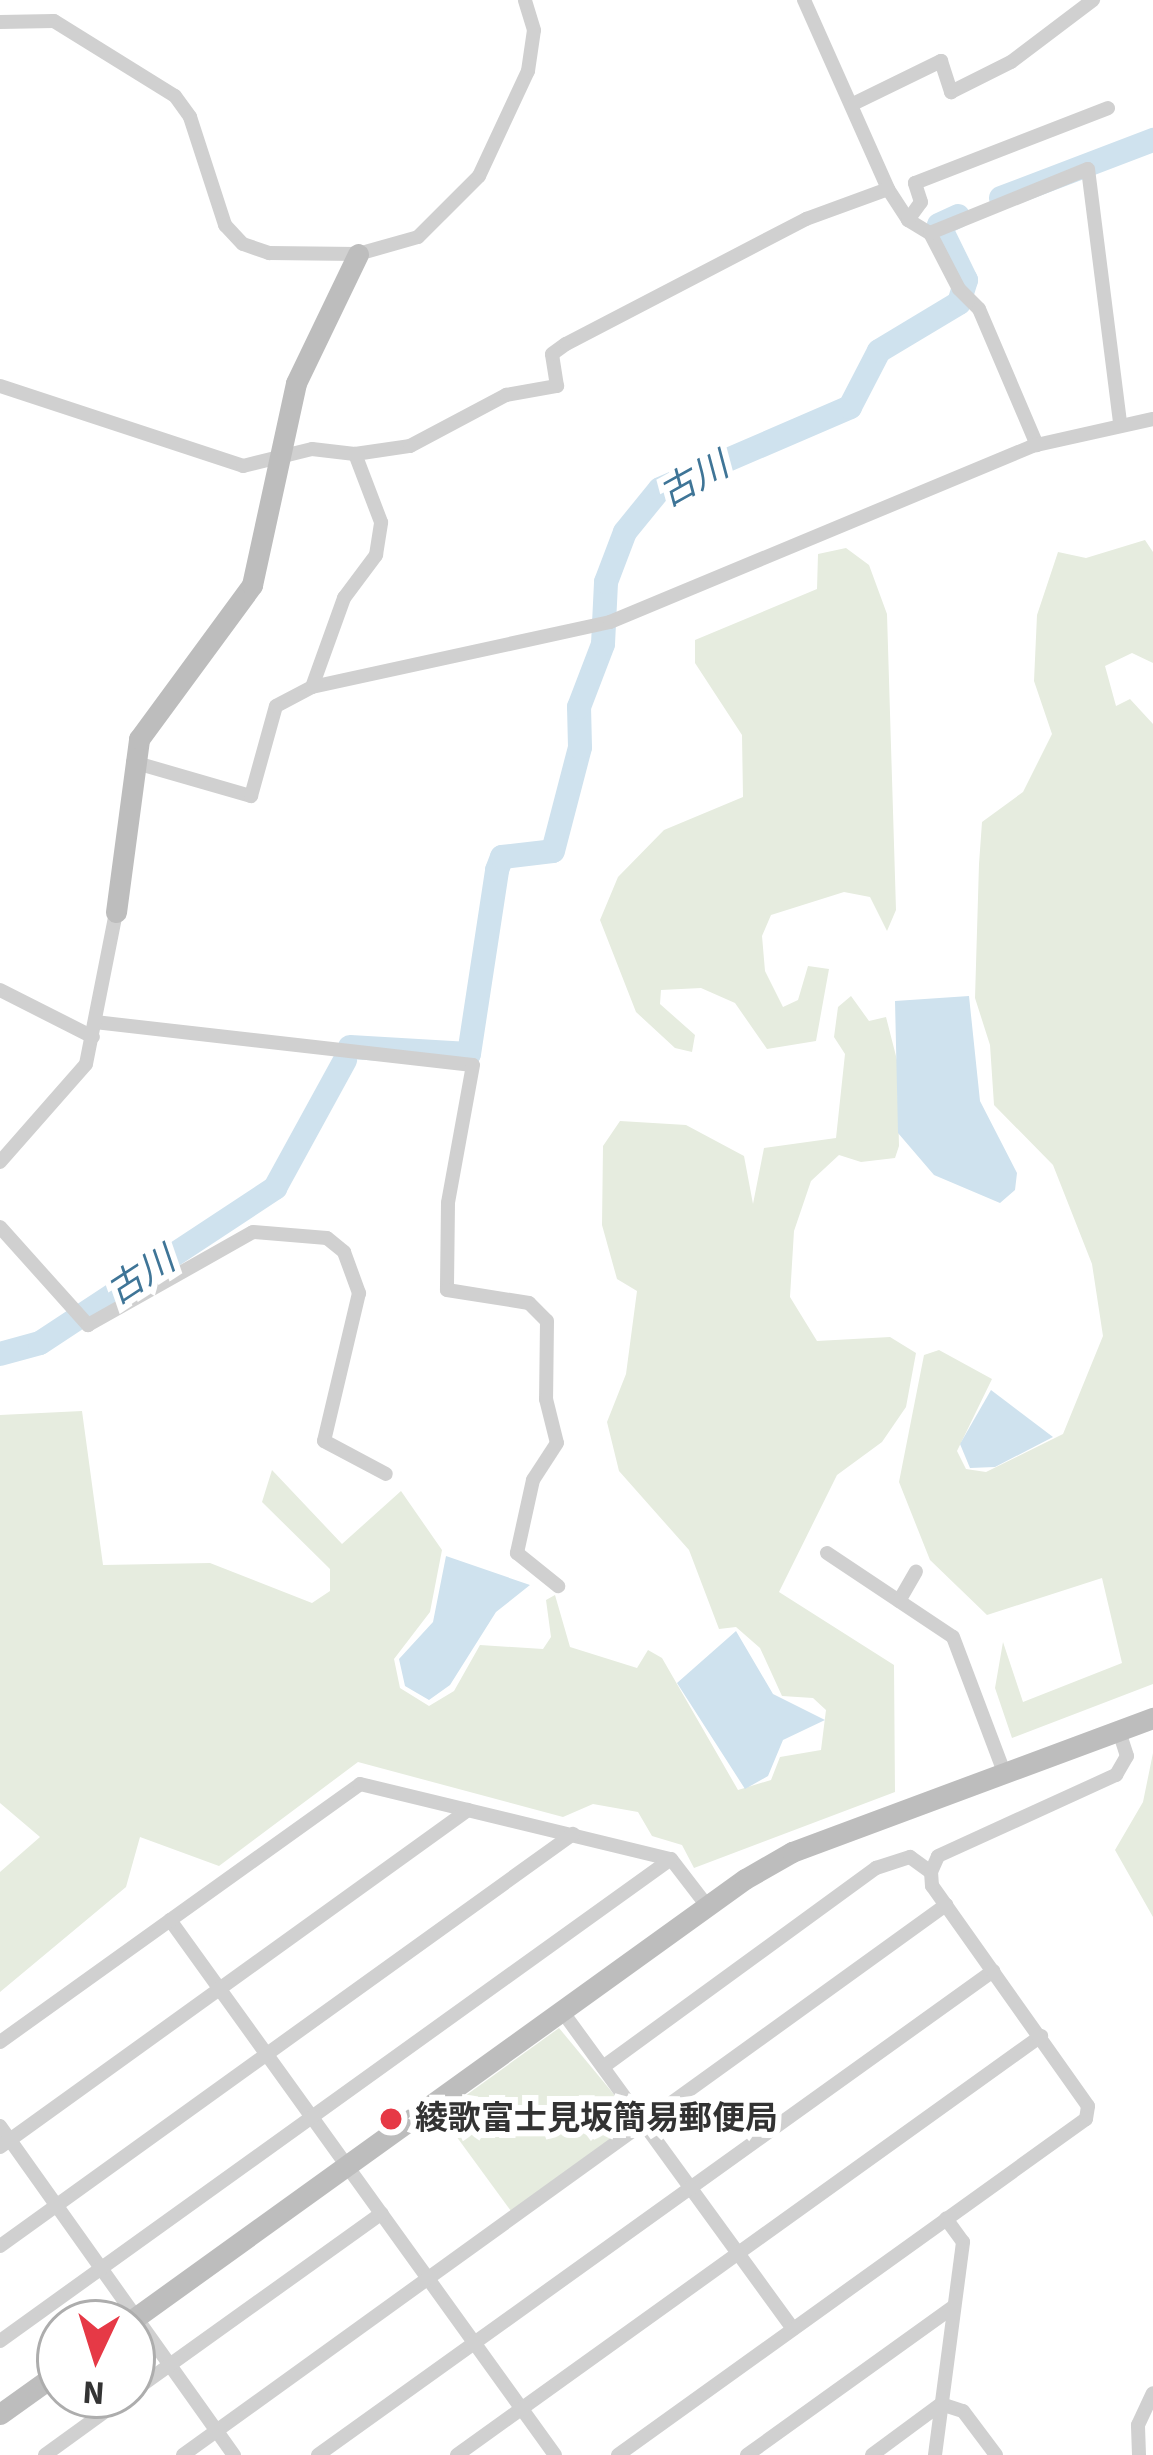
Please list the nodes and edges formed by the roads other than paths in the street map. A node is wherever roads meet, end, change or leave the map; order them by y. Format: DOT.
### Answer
graph roads {
  1 [pos="525,0"];
  2 [pos="805,0"];
  3 [pos="1093,0"];
  4 [pos="0,22"];
  5 [pos="855,103"];
  6 [pos="1108,108"];
  7 [pos="888,189"];
  8 [pos="908,220"];
  9 [pos="937,230"];
  10 [pos="358,254"];
  11 [pos="0,386"];
  12 [pos="1153,419"];
  13 [pos="1120,424"];
  14 [pos="1037,445"];
  15 [pos="355,454"];
  16 [pos="279,457"];
  17 [pos="312,687"];
  18 [pos="133,762"];
  19 [pos="116,912"];
  20 [pos="0,990"];
  21 [pos="94,1030"];
  22 [pos="0,1162"];
  23 [pos="0,1227"];
  24 [pos="386,1474"];
  25 [pos="827,1553"];
  26 [pos="916,1572"];
  27 [pos="558,1586"];
  28 [pos="899,1601"];
  29 [pos="1153,1718"];
  30 [pos="1118,1729"];
  31 [pos="1004,1772"];
  32 [pos="468,1810"];
  33 [pos="573,1834"];
  34 [pos="671,1859"];
  35 [pos="931,1872"];
  36 [pos="946,1905"];
  37 [pos="707,1906"];
  38 [pos="170,1920"];
  39 [pos="993,1971"];
  40 [pos="220,1989"];
  41 [pos="562,2011"];
  42 [pos="1041,2036"];
  43 [pos="0,2042"];
  44 [pos="267,2054"];
  45 [pos="603,2067"];
  46 [pos="312,2117"];
  47 [pos="644,2124"];
  48 [pos="0,2126"];
  49 [pos="5,2144"];
  50 [pos="347,2166"];
  51 [pos="690,2188"];
  52 [pos="57,2206"];
  53 [pos="382,2213"];
  54 [pos="946,2219"];
  55 [pos="0,2246"];
  56 [pos="737,2252"];
  57 [pos="101,2268"];
  58 [pos="430,2279"];
  59 [pos="119,2299"];
  60 [pos="156,2303"];
  61 [pos="954,2306"];
  62 [pos="793,2329"];
  63 [pos="0,2341"];
  64 [pos="475,2343"];
  65 [pos="156,2348"];
  66 [pos="170,2365"];
  67 [pos="156,2375"];
  68 [pos="36,2389"];
  69 [pos="1153,2393"];
  70 [pos="941,2404"];
  71 [pos="522,2409"];
  72 [pos="0,2414"];
  73 [pos="95,2419"];
  74 [pos="217,2431"];
  75 [pos="45,2455"];
  76 [pos="183,2455"];
  77 [pos="234,2455"];
  78 [pos="318,2455"];
  79 [pos="457,2455"];
  80 [pos="555,2455"];
  81 [pos="618,2455"];
  82 [pos="747,2455"];
  83 [pos="872,2455"];
  84 [pos="934,2455"];
  85 [pos="996,2455"];
  86 [pos="1139,2455"];
  1 -- 10 [label="street"];
  2 -- 5 [label="street"];
  3 -- 5 [label="street"];
  4 -- 10 [label="street"];
  5 -- 7 [label="street"];
  6 -- 8 [label="street"];
  7 -- 8 [label="street"];
  7 -- 15 [label="street"];
  8 -- 9 [label="street"];
  9 -- 13 [label="street"];
  9 -- 14 [label="street"];
  10 -- 16 [label="street"];
  11 -- 16 [label="street"];
  12 -- 13 [label="street"];
  13 -- 14 [label="street"];
  14 -- 17 [label="street"];
  15 -- 16 [label="street"];
  15 -- 17 [label="street"];
  16 -- 18 [label="street"];
  17 -- 18 [label="street"];
  18 -- 19 [label="street"];
  19 -- 21 [label="street"];
  20 -- 21 [label="street"];
  21 -- 22 [label="street"];
  21 -- 27 [label="street"];
  23 -- 24 [label="street"];
  25 -- 28 [label="street"];
  26 -- 28 [label="street"];
  28 -- 31 [label="street"];
  29 -- 30 [label="street"];
  30 -- 31 [label="street"];
  30 -- 35 [label="street"];
  31 -- 37 [label="street"];
  32 -- 33 [label="street"];
  32 -- 38 [label="street"];
  32 -- 40 [label="street"];
  33 -- 34 [label="street"];
  33 -- 44 [label="street"];
  34 -- 37 [label="street"];
  34 -- 46 [label="street"];
  35 -- 36 [label="street"];
  35 -- 45 [label="street"];
  36 -- 39 [label="street"];
  36 -- 47 [label="street"];
  37 -- 41 [label="street"];
  38 -- 40 [label="street"];
  38 -- 43 [label="street"];
  39 -- 42 [label="street"];
  39 -- 51 [label="street"];
  40 -- 44 [label="street"];
  40 -- 49 [label="street"];
  41 -- 45 [label="street"];
  41 -- 50 [label="street"];
  42 -- 54 [label="street"];
  42 -- 56 [label="street"];
  44 -- 46 [label="street"];
  44 -- 52 [label="street"];
  45 -- 47 [label="street"];
  46 -- 50 [label="street"];
  46 -- 57 [label="street"];
  47 -- 51 [label="street"];
  47 -- 58 [label="street"];
  48 -- 49 [label="street"];
  49 -- 52 [label="street"];
  50 -- 53 [label="street"];
  50 -- 60 [label="street"];
  51 -- 56 [label="street"];
  51 -- 64 [label="street"];
  52 -- 55 [label="street"];
  52 -- 57 [label="street"];
  53 -- 58 [label="street"];
  53 -- 66 [label="street"];
  54 -- 61 [label="street"];
  54 -- 62 [label="street"];
  56 -- 62 [label="street"];
  56 -- 71 [label="street"];
  57 -- 59 [label="street"];
  57 -- 63 [label="street"];
  58 -- 64 [label="street"];
  58 -- 74 [label="street"];
  61 -- 70 [label="street"];
  61 -- 82 [label="street"];
  62 -- 81 [label="street"];
  64 -- 71 [label="street"];
  64 -- 78 [label="street"];
  65 -- 66 [label="street"];
  66 -- 67 [label="street"];
  66 -- 74 [label="street"];
  68 -- 72 [label="street"];
  69 -- 86 [label="street"];
  70 -- 83 [label="street"];
  70 -- 84 [label="street"];
  70 -- 85 [label="street"];
  71 -- 79 [label="street"];
  71 -- 80 [label="street"];
  73 -- 75 [label="street"];
  74 -- 76 [label="street"];
  74 -- 77 [label="street"];
}
